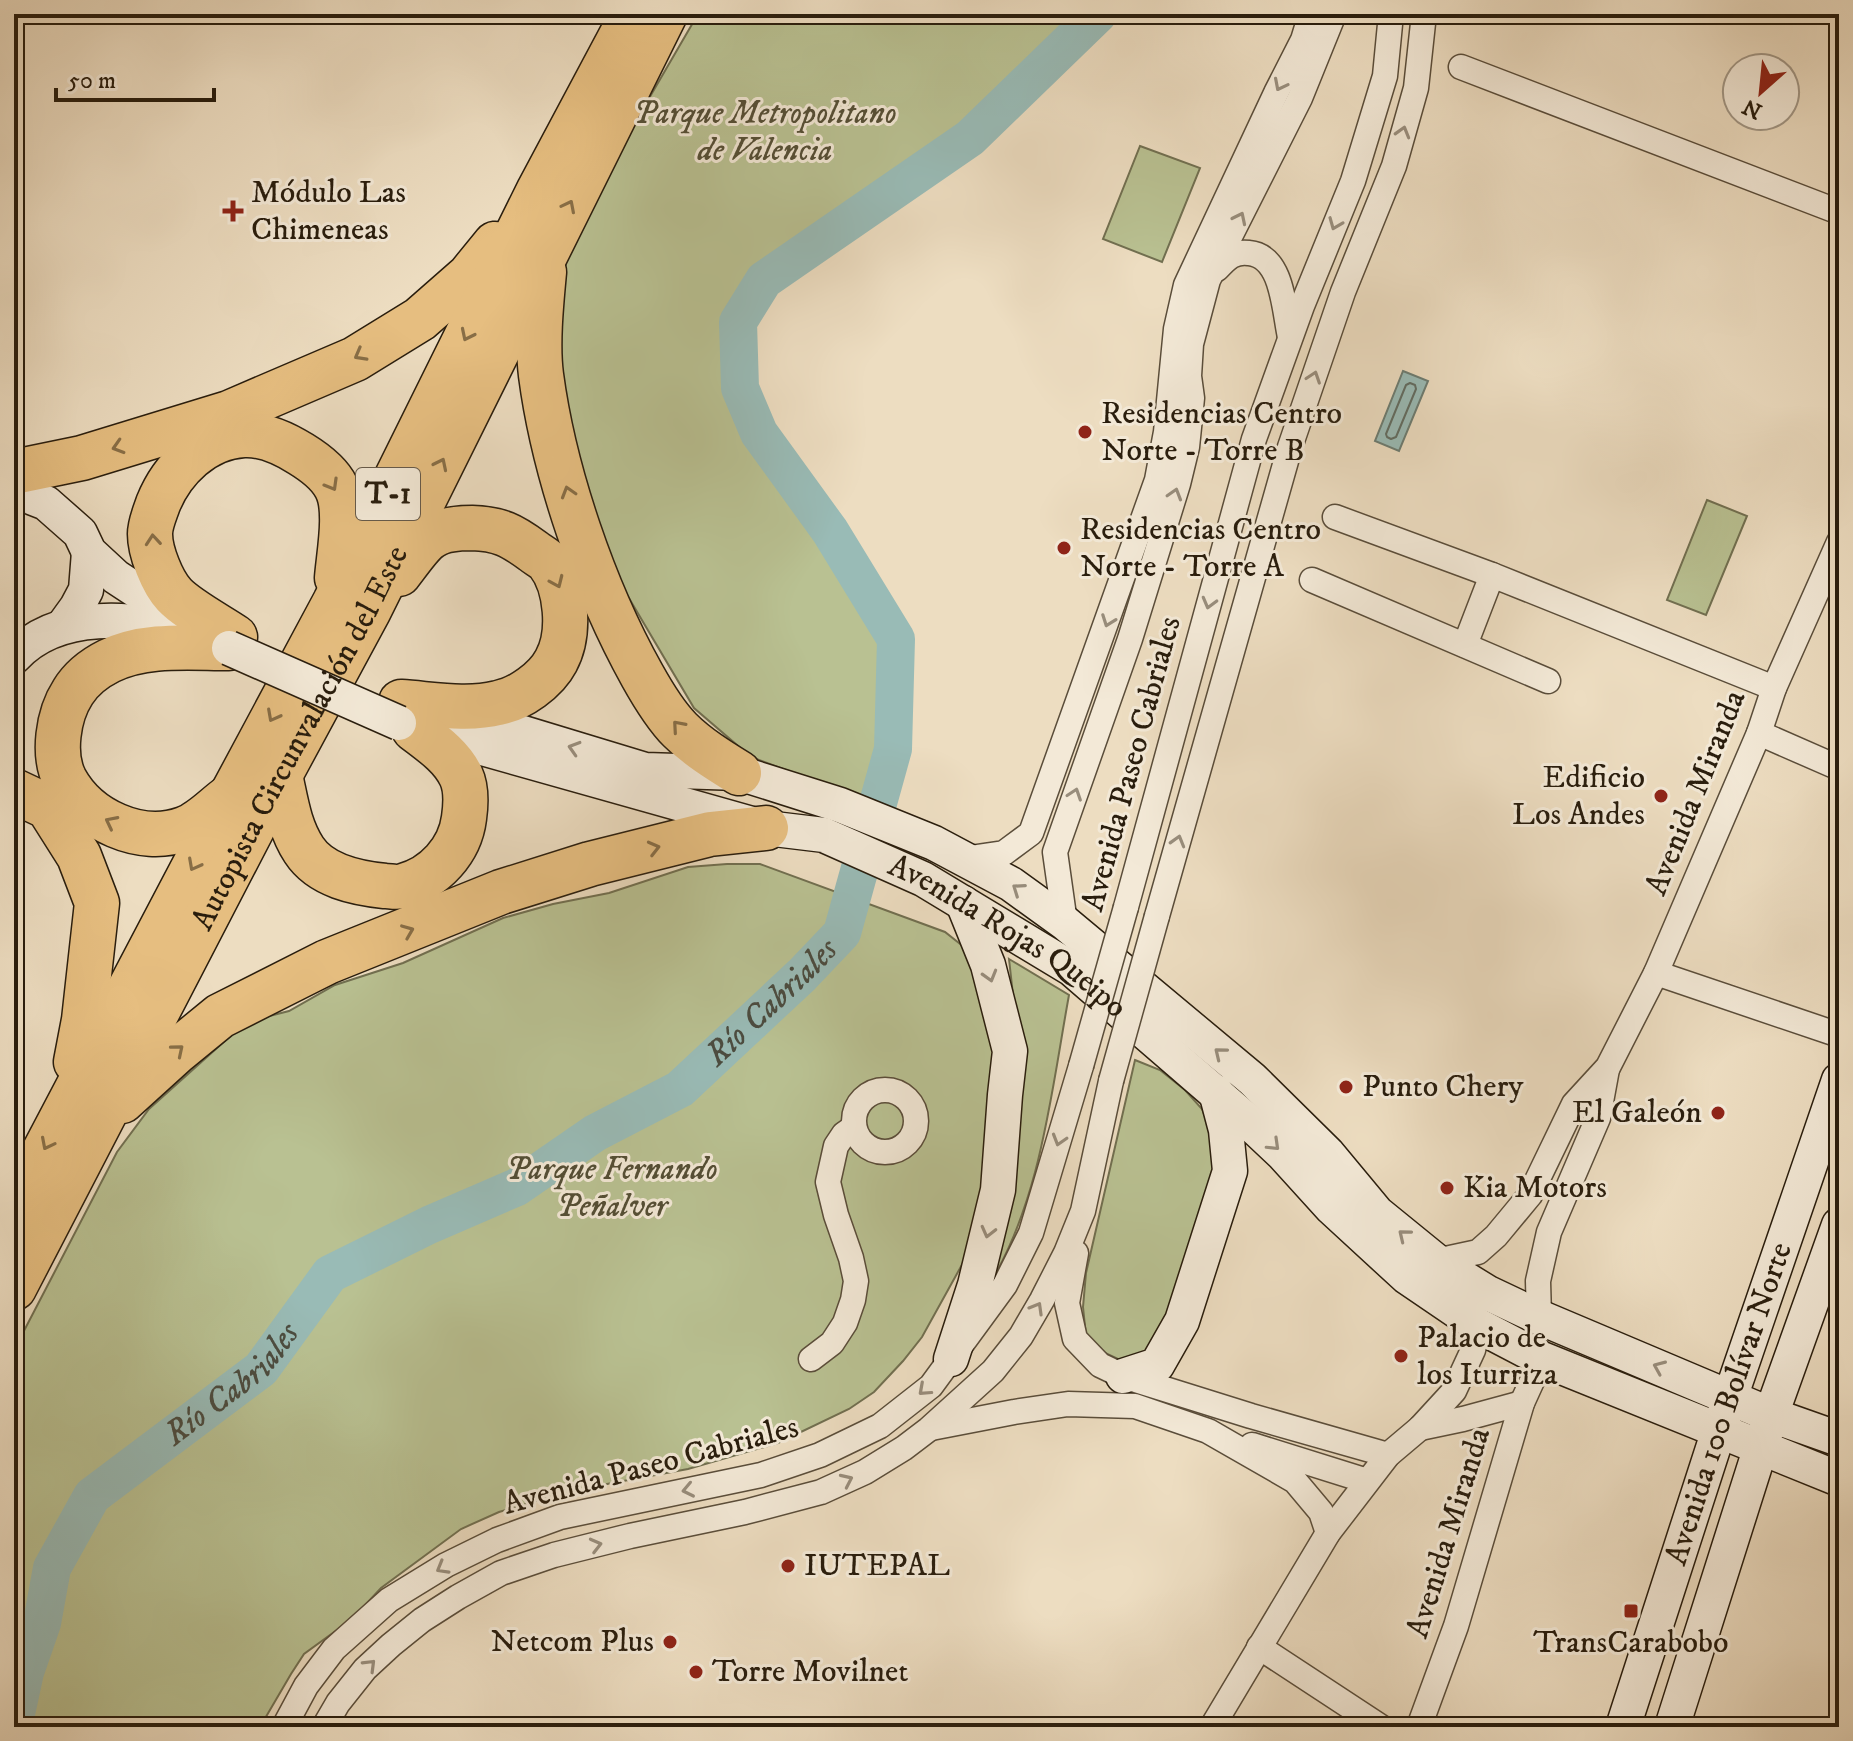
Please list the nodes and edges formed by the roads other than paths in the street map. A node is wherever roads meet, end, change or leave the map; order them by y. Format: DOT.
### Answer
graph roads {
  1 [pos="633,14"];
  2 [pos="665,14"];
  3 [pos="1311,14"];
  4 [pos="1334,14"];
  5 [pos="1391,14"];
  6 [pos="1424,14"];
  7 [pos="1461,67"];
  8 [pos="539,190"];
  9 [pos="1839,212"];
  10 [pos="546,252"];
  11 [pos="1208,280"];
  12 [pos="1290,338"];
  13 [pos="14,472"];
  14 [pos="14,495"];
  15 [pos="1335,517"];
  16 [pos="1839,542"];
  17 [pos="89,552"];
  18 [pos="1492,575"];
  19 [pos="1312,580"];
  20 [pos="352,606"];
  21 [pos="64,625"];
  22 [pos="232,643"];
  23 [pos="1465,645"];
  24 [pos="14,657"];
  25 [pos="1548,681"];
  26 [pos="1774,688"];
  27 [pos="405,718"];
  28 [pos="1759,733"];
  29 [pos="1839,768"];
  30 [pos="739,773"];
  31 [pos="280,775"];
  32 [pos="14,791"];
  33 [pos="231,796"];
  34 [pos="766,828"];
  35 [pos="948,851"];
  36 [pos="963,903"];
  37 [pos="1065,923"];
  38 [pos="1656,973"];
  39 [pos="1839,1035"];
  40 [pos="1608,1067"];
  41 [pos="1839,1080"];
  42 [pos="1216,1092"];
  43 [pos="84,1113"];
  44 [pos="854,1127"];
  45 [pos="14,1209"];
  46 [pos="1083,1211"];
  47 [pos="1839,1225"];
  48 [pos="1436,1261"];
  49 [pos="1833,1263"];
  50 [pos="14,1288"];
  51 [pos="1539,1317"];
  52 [pos="1479,1326"];
  53 [pos="811,1359"];
  54 [pos="951,1359"];
  55 [pos="1542,1359"];
  56 [pos="1123,1376"];
  57 [pos="1731,1397"];
  58 [pos="1522,1403"];
  59 [pos="1771,1415"];
  60 [pos="1420,1428"];
  61 [pos="929,1429"];
  62 [pos="1719,1430"];
  63 [pos="1208,1431"];
  64 [pos="1839,1439"];
  65 [pos="1760,1448"];
  66 [pos="1388,1455"];
  67 [pos="1839,1479"];
  68 [pos="1367,1481"];
  69 [pos="1328,1533"];
  70 [pos="1259,1647"];
  71 [pos="284,1727"];
  72 [pos="324,1727"];
  73 [pos="1212,1727"];
  74 [pos="1381,1727"];
  75 [pos="1419,1727"];
  76 [pos="1623,1727"];
  77 [pos="1672,1727"];
  1 -- 8 [label="highway, Autopista Circunvalación del Este / T-1"];
  10 -- 2 [label="highway, Autopista Circunvalación del Este / T-1, one-way"];
  3 -- 35 [label="street, Avenida Paseo Cabriales, one-way"];
  11 -- 4 [label="street, Avenida Paseo Cabriales, one-way"];
  5 -- 12 [label="street, Avenida Paseo Cabriales, one-way"];
  46 -- 6 [label="street, Avenida Paseo Cabriales, one-way, bridge"];
  7 -- 9 [label="street"];
  8 -- 13 [label="highway, one-way"];
  8 -- 20 [label="highway, Autopista Circunvalación del Este / T-1, one-way"];
  20 -- 10 [label="highway, Autopista Circunvalación del Este / T-1, one-way"];
  30 -- 10 [label="highway, one-way"];
  11 -- 12 [label="street"];
  37 -- 11 [label="street, Avenida Paseo Cabriales, one-way"];
  12 -- 54 [label="street, Avenida Paseo Cabriales, one-way, bridge"];
  14 -- 17 [label="street, Avenida Rojas Queipo"];
  15 -- 18 [label="street"];
  16 -- 26 [label="street, Avenida Miranda"];
  17 -- 21 [label="street"];
  17 -- 22 [label="street, Avenida Rojas Queipo"];
  18 -- 23 [label="street"];
  18 -- 26 [label="street"];
  19 -- 23 [label="street"];
  22 -- 20 [label="highway, one-way"];
  20 -- 27 [label="highway, one-way"];
  20 -- 31 [label="highway, Autopista Circunvalación del Este / T-1"];
  20 -- 33 [label="highway, Autopista Circunvalación del Este / T-1, one-way"];
  21 -- 22 [label="street, Avenida Rojas Queipo"];
  21 -- 24 [label="street"];
  22 -- 27 [label="street, Avenida Rojas Queipo"];
  33 -- 22 [label="highway, one-way"];
  23 -- 25 [label="street"];
  26 -- 28 [label="street, Avenida Miranda"];
  30 -- 27 [label="street, Avenida Rojas Queipo, one-way"];
  27 -- 31 [label="highway"];
  27 -- 34 [label="street, Avenida Rojas Queipo"];
  28 -- 29 [label="street"];
  28 -- 38 [label="street, Avenida Miranda"];
  30 -- 35 [label="street, Avenida Rojas Queipo"];
  31 -- 43 [label="highway, Autopista Circunvalación del Este / T-1"];
  32 -- 43 [label="highway"];
  33 -- 43 [label="highway, Autopista Circunvalación del Este / T-1, one-way"];
  34 -- 36 [label="street, Avenida Rojas Queipo"];
  43 -- 34 [label="highway, one-way"];
  37 -- 35 [label="street, Avenida Rojas Queipo, one-way"];
  36 -- 42 [label="street, Avenida Rojas Queipo"];
  36 -- 54 [label="street, one-way"];
  48 -- 37 [label="street, Avenida Rojas Queipo, one-way"];
  38 -- 39 [label="street"];
  38 -- 40 [label="street, Avenida Miranda"];
  40 -- 48 [label="street, Avenida Miranda"];
  40 -- 51 [label="street, Avenida Miranda"];
  41 -- 57 [label="street, Avenida 100 Bolívar Norte"];
  42 -- 52 [label="street, Avenida Rojas Queipo, one-way"];
  42 -- 56 [label="street"];
  43 -- 45 [label="highway, Autopista Circunvalación del Este / T-1, one-way"];
  43 -- 50 [label="highway, Autopista Circunvalación del Este / T-1"];
  44 -- 53 [label="street"];
  46 -- 56 [label="street"];
  61 -- 46 [label="street, Avenida Paseo Cabriales, one-way"];
  47 -- 49 [label="street, Avenida 100 Bolívar Norte"];
  48 -- 51 [label="street, Avenida Rojas Queipo"];
  49 -- 59 [label="street, Avenida 100 Bolívar Norte"];
  57 -- 51 [label="street, Avenida Rojas Queipo, one-way"];
  52 -- 55 [label="street, Avenida Rojas Queipo"];
  52 -- 60 [label="street, Avenida Miranda"];
  54 -- 71 [label="street, Avenida Paseo Cabriales, one-way"];
  55 -- 58 [label="street, Avenida Miranda"];
  55 -- 62 [label="street, Avenida Rojas Queipo"];
  56 -- 66 [label="street"];
  57 -- 59 [label="street, Avenida Rojas Queipo"];
  57 -- 62 [label="street, Avenida 100 Bolívar Norte"];
  58 -- 60 [label="street"];
  58 -- 75 [label="street, Avenida Miranda"];
  59 -- 64 [label="street, Avenida Rojas Queipo"];
  59 -- 65 [label="street, Avenida 100 Bolívar Norte"];
  60 -- 66 [label="street, Avenida Miranda"];
  61 -- 63 [label="street"];
  72 -- 61 [label="street, Avenida Paseo Cabriales, one-way"];
  62 -- 65 [label="street, Avenida Rojas Queipo"];
  62 -- 76 [label="street, Avenida 100 Bolívar Norte"];
  63 -- 68 [label="street"];
  63 -- 69 [label="street"];
  65 -- 67 [label="street, Avenida Rojas Queipo"];
  65 -- 77 [label="street, Avenida 100 Bolívar Norte"];
  66 -- 68 [label="street, Avenida Miranda"];
  68 -- 69 [label="street, Avenida Miranda"];
  69 -- 70 [label="street, Avenida Miranda"];
  70 -- 73 [label="street, Avenida Miranda"];
  70 -- 74 [label="street"];
}
